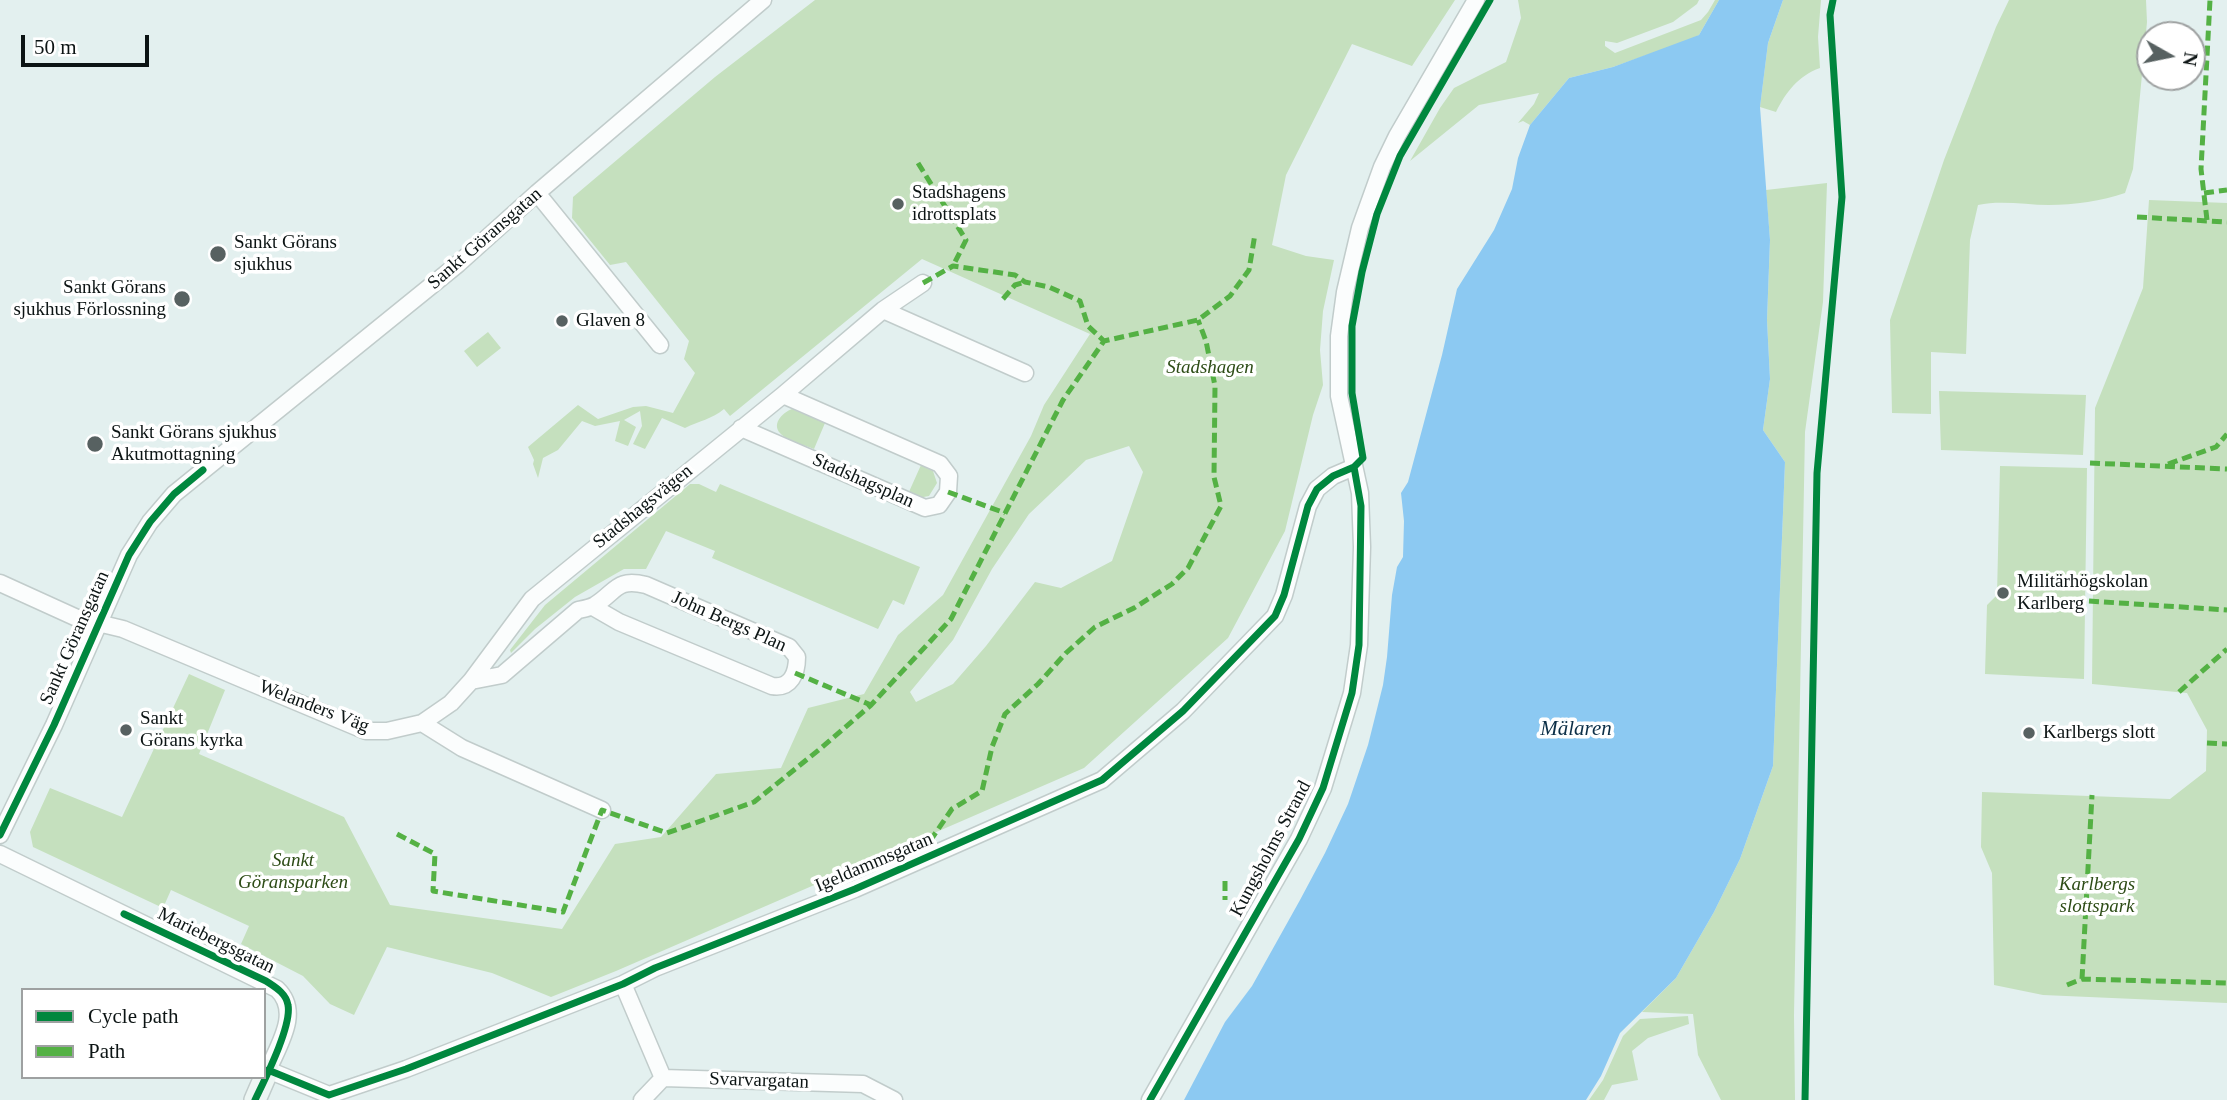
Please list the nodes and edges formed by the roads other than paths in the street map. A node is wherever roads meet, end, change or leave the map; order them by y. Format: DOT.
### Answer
graph roads {
  1 [pos="763,0"];
  2 [pos="1476,0"];
  3 [pos="537,193"];
  4 [pos="923,283"];
  5 [pos="883,310"];
  6 [pos="660,345"];
  7 [pos="1025,373"];
  8 [pos="783,395"];
  9 [pos="741,428"];
  10 [pos="1354,467"];
  11 [pos="0,583"];
  12 [pos="593,607"];
  13 [pos="100,624"];
  14 [pos="471,681"];
  15 [pos="422,723"];
  16 [pos="602,810"];
  17 [pos="0,835"];
  18 [pos="0,854"];
  19 [pos="623,984"];
  20 [pos="268,1070"];
  21 [pos="266,1075"];
  22 [pos="663,1078"];
  23 [pos="264,1079"];
  24 [pos="256,1100"];
  25 [pos="642,1100"];
  26 [pos="894,1100"];
  27 [pos="1150,1100"];
  1 -- 3 [label="street, Sankt Göransgatan"];
  2 -- 10 [label="street, Kungsholms Strand"];
  3 -- 6 [label="street"];
  3 -- 13 [label="street, Sankt Göransgatan"];
  4 -- 5 [label="street, Stadshagsvägen"];
  5 -- 7 [label="street"];
  5 -- 8 [label="street, Stadshagsvägen"];
  8 -- 9 [label="street, Stadshagsvägen"];
  8 -- 9 [label="street, Stadshagsplan"];
  9 -- 14 [label="street, Stadshagsvägen"];
  10 -- 19 [label="street, Igeldammsgatan"];
  10 -- 27 [label="street, Kungsholms Strand"];
  11 -- 13 [label="street, Welanders Väg"];
  12 -- 12 [label="street, John Bergs Plan"];
  12 -- 14 [label="street, John Bergs Plan"];
  13 -- 15 [label="street, Welanders Väg"];
  13 -- 17 [label="street, Sankt Göransgatan"];
  14 -- 15 [label="street, Stadshagsvägen"];
  15 -- 16 [label="street"];
  18 -- 20 [label="street, Mariebergsgatan"];
  19 -- 20 [label="street, Igeldammsgatan"];
  19 -- 22 [label="street"];
  20 -- 21 [label="street"];
  22 -- 25 [label="street"];
  22 -- 26 [label="street, Svarvargatan"];
  23 -- 24 [label="street"];
}
